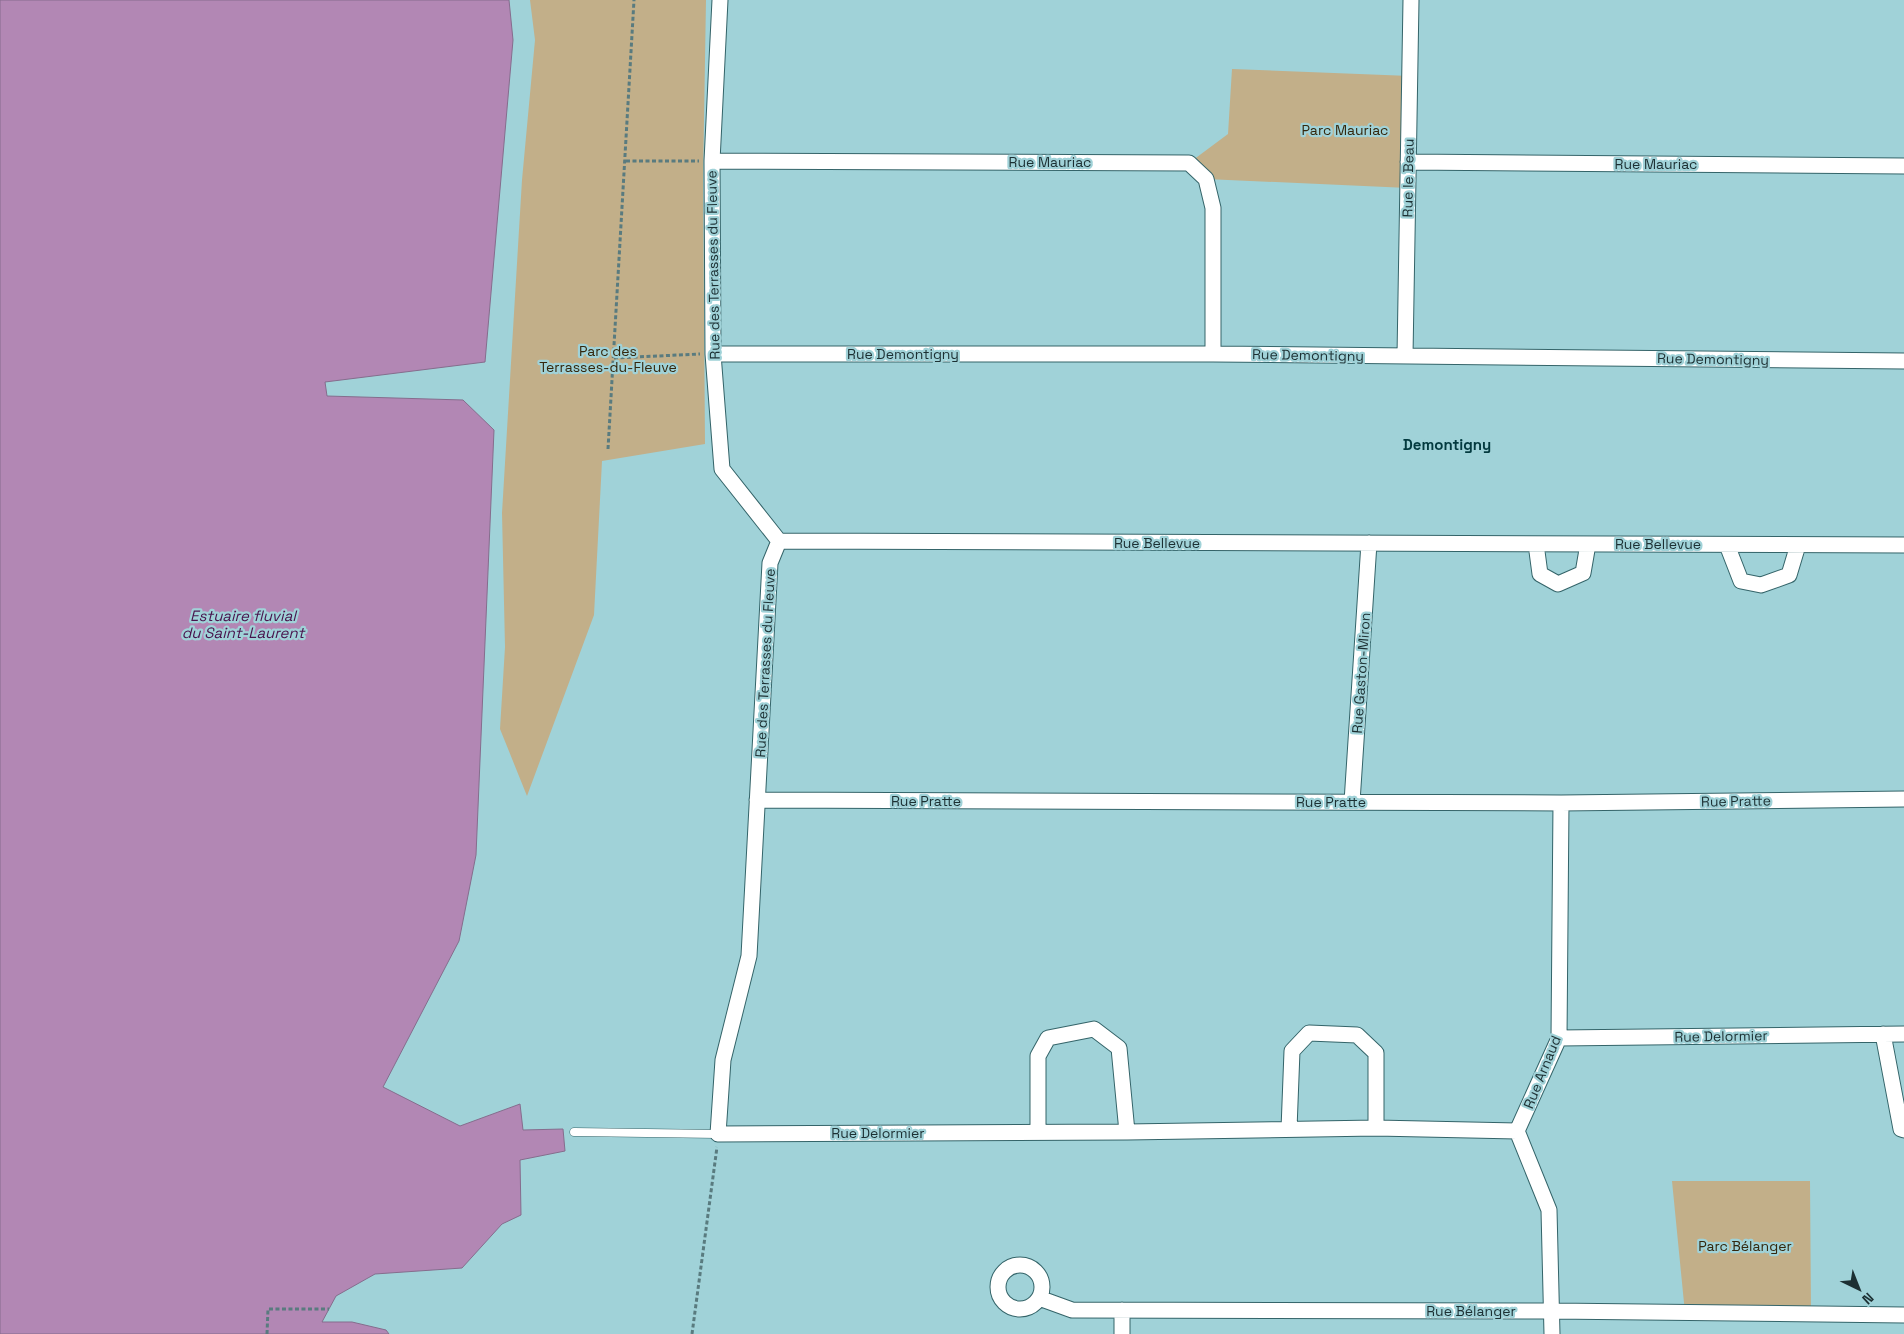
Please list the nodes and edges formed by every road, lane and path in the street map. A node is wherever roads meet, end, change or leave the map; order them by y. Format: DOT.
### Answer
graph roads {
  1 [pos="634,0"];
  2 [pos="720,0"];
  3 [pos="1411,0"];
  4 [pos="626,161"];
  5 [pos="712,161"];
  6 [pos="1408,162"];
  7 [pos="1904,166"];
  8 [pos="713,354"];
  9 [pos="1213,354"];
  10 [pos="1405,356"];
  11 [pos="614,358"];
  12 [pos="1904,361"];
  13 [pos="608,449"];
  14 [pos="779,541"];
  15 [pos="1369,543"];
  16 [pos="1536,544"];
  17 [pos="1588,544"];
  18 [pos="1727,545"];
  19 [pos="1798,545"];
  20 [pos="1904,545"];
  21 [pos="1904,799"];
  22 [pos="757,800"];
  23 [pos="1352,802"];
  24 [pos="1561,803"];
  25 [pos="1884,1034"];
  26 [pos="1904,1034"];
  27 [pos="1559,1038"];
  28 [pos="1376,1128"];
  29 [pos="1289,1130"];
  30 [pos="1904,1130"];
  31 [pos="1038,1131"];
  32 [pos="1517,1131"];
  33 [pos="574,1132"];
  34 [pos="1127,1132"];
  35 [pos="718,1134"];
  36 [pos="1040,1298"];
  37 [pos="329,1309"];
  38 [pos="1122,1310"];
  39 [pos="1552,1311"];
  40 [pos="1904,1315"];
  41 [pos="267,1334"];
  42 [pos="692,1334"];
  43 [pos="1122,1334"];
  44 [pos="1552,1334"];
  1 -- 4 [label="path"];
  2 -- 5 [label="street, Rue des Terrasses du Fleuve"];
  3 -- 6 [label="street, Rue le Beau"];
  4 -- 5 [label="path"];
  4 -- 11 [label="path"];
  5 -- 8 [label="street, Rue des Terrasses du Fleuve"];
  5 -- 9 [label="street, Rue Mauriac"];
  6 -- 7 [label="street, Rue Mauriac"];
  6 -- 10 [label="street, Rue le Beau"];
  8 -- 9 [label="street, Rue Demontigny"];
  8 -- 11 [label="path"];
  8 -- 14 [label="street, Rue des Terrasses du Fleuve"];
  9 -- 10 [label="street, Rue Demontigny"];
  10 -- 12 [label="street, Rue Demontigny"];
  11 -- 13 [label="path"];
  14 -- 15 [label="street, Rue Bellevue"];
  14 -- 22 [label="street, Rue des Terrasses du Fleuve"];
  15 -- 16 [label="street, Rue Bellevue"];
  15 -- 23 [label="street, Rue Gaston-Miron"];
  16 -- 17 [label="street, Rue Bellevue"];
  16 -- 17 [label="street"];
  17 -- 18 [label="street, Rue Bellevue"];
  18 -- 19 [label="street, Rue Bellevue"];
  18 -- 19 [label="street"];
  19 -- 20 [label="street, Rue Bellevue"];
  21 -- 24 [label="street, Rue Pratte"];
  22 -- 23 [label="street, Rue Pratte"];
  22 -- 35 [label="street, Rue des Terrasses du Fleuve"];
  23 -- 24 [label="street, Rue Pratte"];
  24 -- 27 [label="street, Rue Arnaud"];
  25 -- 26 [label="street, Rue Delormier"];
  25 -- 27 [label="street, Rue Delormier"];
  25 -- 30 [label="street"];
  27 -- 32 [label="street, Rue Arnaud"];
  28 -- 29 [label="street, Rue Delormier"];
  28 -- 29 [label="street"];
  28 -- 32 [label="street, Rue Delormier"];
  29 -- 34 [label="street, Rue Delormier"];
  31 -- 34 [label="street, Rue Delormier"];
  31 -- 34 [label="street"];
  31 -- 35 [label="street, Rue Delormier"];
  32 -- 39 [label="street"];
  33 -- 35 [label="lane"];
  35 -- 42 [label="path"];
  36 -- 38 [label="street, Rue Bélanger"];
  37 -- 41 [label="path"];
  38 -- 39 [label="street, Rue Bélanger"];
  38 -- 43 [label="street"];
  39 -- 40 [label="street, Rue Bélanger"];
  39 -- 44 [label="street"];
}
